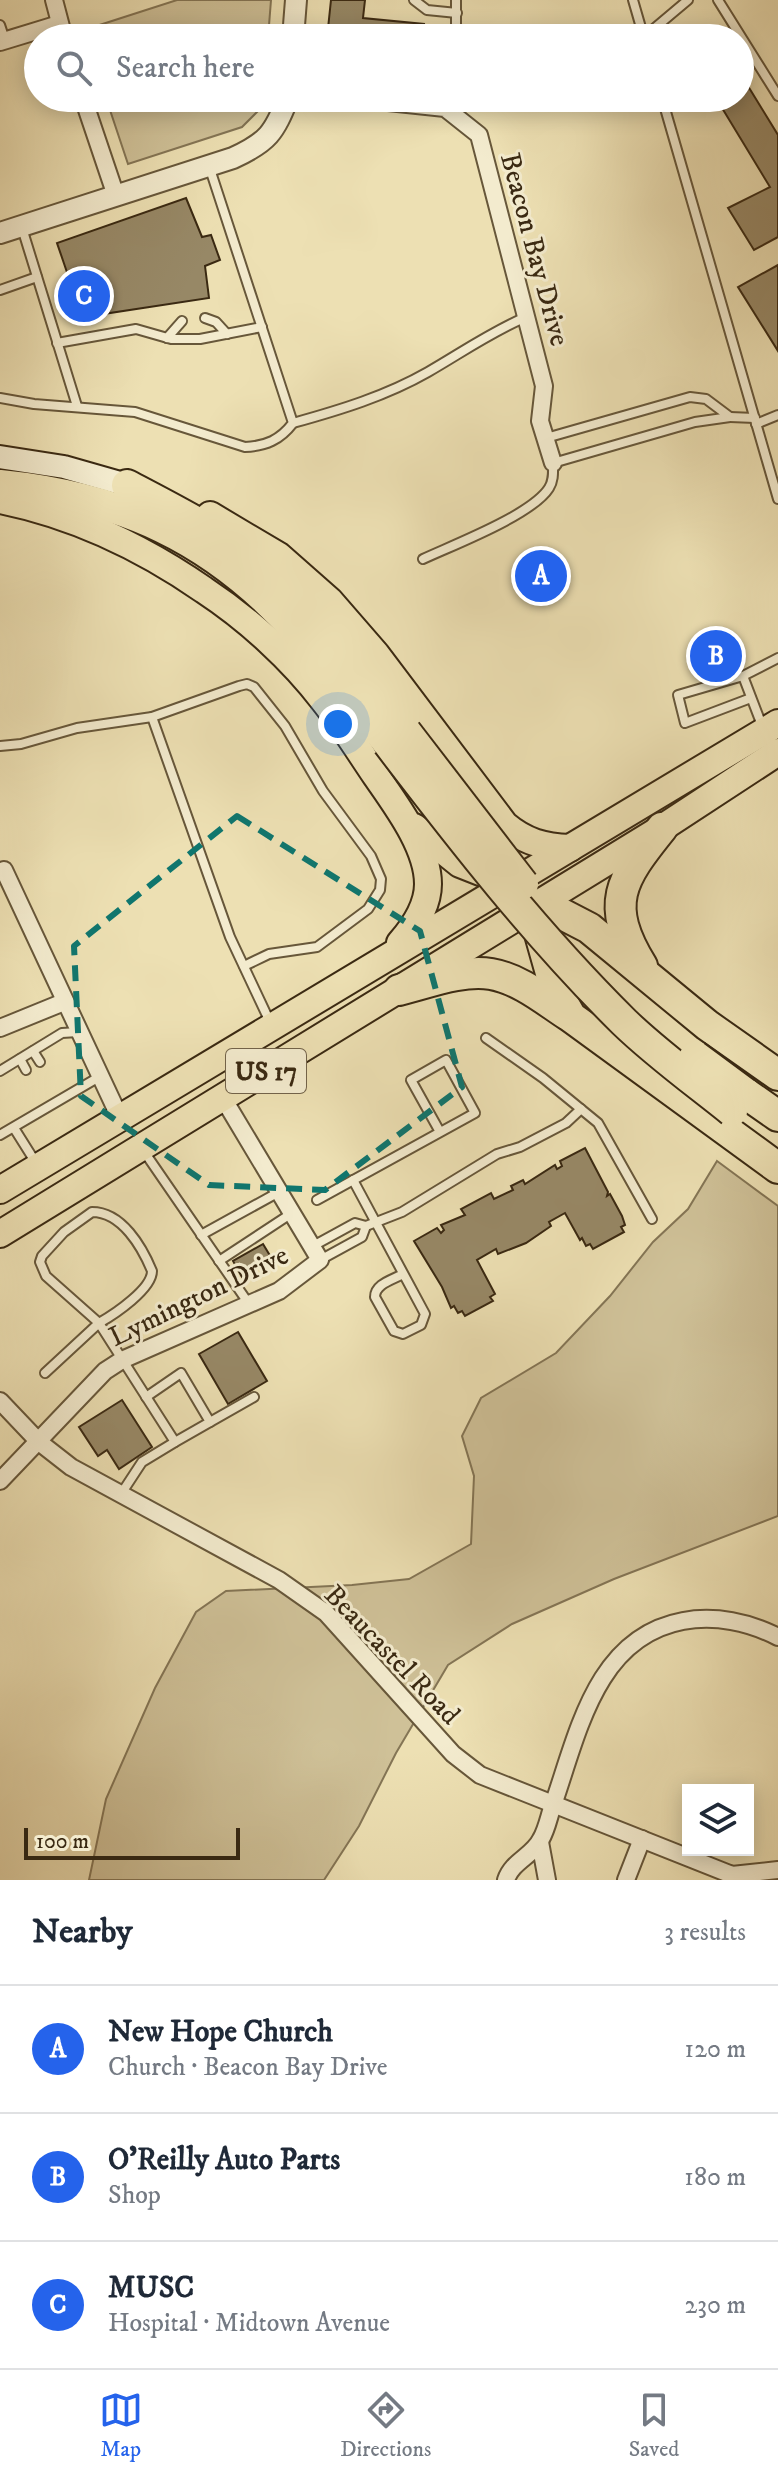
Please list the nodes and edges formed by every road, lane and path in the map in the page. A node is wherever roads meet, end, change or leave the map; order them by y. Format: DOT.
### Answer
graph roads {
  1 [pos="54,0"];
  2 [pos="296,0"];
  3 [pos="414,0"];
  4 [pos="633,0"];
  5 [pos="688,0"];
  6 [pos="718,0"];
  7 [pos="460,4"];
  8 [pos="59,24"];
  9 [pos="294,24"];
  10 [pos="458,24"];
  11 [pos="640,24"];
  12 [pos="659,24"];
  13 [pos="733,24"];
  14 [pos="24,34"];
  15 [pos="2,36"];
  16 [pos="754,58"];
  17 [pos="778,96"];
  18 [pos="88,112"];
  19 [pos="282,112"];
  20 [pos="456,112"];
  21 [pos="666,112"];
  22 [pos="209,166"];
  23 [pos="116,196"];
  24 [pos="22,226"];
  25 [pos="0,233"];
  26 [pos="37,277"];
  27 [pos="0,290"];
  28 [pos="527,317"];
  29 [pos="205,318"];
  30 [pos="182,321"];
  31 [pos="262,327"];
  32 [pos="227,334"];
  33 [pos="167,338"];
  34 [pos="57,343"];
  35 [pos="0,398"];
  36 [pos="77,406"];
  37 [pos="778,415"];
  38 [pos="730,417"];
  39 [pos="756,421"];
  40 [pos="293,423"];
  41 [pos="545,438"];
  42 [pos="0,457"];
  43 [pos="553,463"];
  44 [pos="774,465"];
  45 [pos="0,485"];
  46 [pos="127,485"];
  47 [pos="778,499"];
  48 [pos="0,500"];
  49 [pos="423,559"];
  50 [pos="778,658"];
  51 [pos="743,676"];
  52 [pos="751,698"];
  53 [pos="152,717"];
  54 [pos="397,738"];
  55 [pos="775,742"];
  56 [pos="0,746"];
  57 [pos="491,808"];
  58 [pos="407,821"];
  59 [pos="662,828"];
  60 [pos="570,848"];
  61 [pos="4,870"];
  62 [pos="509,883"];
  63 [pos="531,906"];
  64 [pos="390,955"];
  65 [pos="244,966"];
  66 [pos="647,974"];
  67 [pos="399,990"];
  68 [pos="64,1002"];
  69 [pos="571,1017"];
  70 [pos="272,1026"];
  71 [pos="0,1028"];
  72 [pos="78,1032"];
  73 [pos="486,1038"];
  74 [pos="33,1050"];
  75 [pos="40,1062"];
  76 [pos="0,1071"];
  77 [pos="778,1075"];
  78 [pos="99,1077"];
  79 [pos="223,1098"];
  80 [pos="738,1102"];
  81 [pos="581,1109"];
  82 [pos="778,1116"];
  83 [pos="120,1118"];
  84 [pos="6,1129"];
  85 [pos="440,1132"];
  86 [pos="778,1144"];
  87 [pos="142,1148"];
  88 [pos="38,1167"];
  89 [pos="778,1168"];
  90 [pos="353,1180"];
  91 [pos="0,1190"];
  92 [pos="279,1192"];
  93 [pos="317,1200"];
  94 [pos="292,1213"];
  95 [pos="652,1219"];
  96 [pos="370,1224"];
  97 [pos="0,1234"];
  98 [pos="201,1235"];
  99 [pos="316,1253"];
  100 [pos="219,1261"];
  101 [pos="403,1274"];
  102 [pos="249,1304"];
  103 [pos="99,1323"];
  104 [pos="122,1360"];
  105 [pos="45,1373"];
  106 [pos="146,1397"];
  107 [pos="254,1397"];
  108 [pos="0,1401"];
  109 [pos="210,1422"];
  110 [pos="39,1442"];
  111 [pos="175,1442"];
  112 [pos="0,1481"];
  113 [pos="120,1495"];
  114 [pos="778,1637"];
  115 [pos="554,1803"];
  116 [pos="642,1839"];
  117 [pos="540,1842"];
  118 [pos="778,1870"];
  119 [pos="732,1878"];
  120 [pos="506,1880"];
  121 [pos="547,1880"];
  122 [pos="626,1880"];
  1 -- 8 [label="street"];
  2 -- 9 [label="street"];
  3 -- 7 [label="lane"];
  4 -- 11 [label="lane"];
  5 -- 12 [label="lane"];
  6 -- 13 [label="lane"];
  7 -- 10 [label="lane"];
  14 -- 15 [label="street"];
  16 -- 17 [label="lane"];
  18 -- 23 [label="street"];
  19 -- 22 [label="street"];
  20 -- 28 [label="street, Beacon Bay Drive"];
  21 -- 39 [label="lane"];
  22 -- 23 [label="street"];
  22 -- 31 [label="lane"];
  23 -- 24 [label="street"];
  24 -- 25 [label="street"];
  24 -- 26 [label="lane"];
  26 -- 27 [label="lane"];
  26 -- 34 [label="lane"];
  28 -- 40 [label="lane"];
  28 -- 41 [label="street, Beacon Bay Drive"];
  29 -- 32 [label="lane"];
  30 -- 33 [label="lane"];
  31 -- 32 [label="lane"];
  31 -- 40 [label="lane"];
  32 -- 33 [label="lane"];
  33 -- 34 [label="lane"];
  34 -- 36 [label="lane"];
  35 -- 36 [label="lane"];
  36 -- 40 [label="lane"];
  37 -- 39 [label="lane"];
  38 -- 39 [label="lane"];
  38 -- 41 [label="lane"];
  38 -- 43 [label="lane"];
  39 -- 44 [label="lane"];
  41 -- 43 [label="street, Beacon Bay Drive"];
  42 -- 46 [label="main road"];
  43 -- 49 [label="lane"];
  44 -- 47 [label="lane"];
  45 -- 54 [label="highway"];
  46 -- 54 [label="highway"];
  46 -- 57 [label="highway"];
  48 -- 58 [label="highway"];
  50 -- 51 [label="lane"];
  51 -- 52 [label="lane"];
  51 -- 52 [label="lane"];
  52 -- 55 [label="lane"];
  53 -- 56 [label="lane"];
  53 -- 65 [label="lane"];
  53 -- 65 [label="lane"];
  54 -- 80 [label="highway, bridge"];
  55 -- 59 [label="highway, US 17"];
  55 -- 60 [label="highway, US 17"];
  57 -- 60 [label="highway"];
  57 -- 62 [label="highway"];
  58 -- 62 [label="highway"];
  58 -- 64 [label="highway"];
  59 -- 63 [label="highway, US 17"];
  59 -- 66 [label="highway"];
  60 -- 62 [label="highway, US 17"];
  61 -- 68 [label="street"];
  62 -- 63 [label="highway"];
  62 -- 64 [label="highway, US 17"];
  63 -- 66 [label="highway"];
  63 -- 67 [label="highway, US 17"];
  63 -- 69 [label="highway"];
  64 -- 70 [label="highway, US 17"];
  65 -- 70 [label="lane"];
  66 -- 77 [label="highway"];
  67 -- 69 [label="highway"];
  67 -- 79 [label="highway, US 17"];
  68 -- 71 [label="street"];
  68 -- 72 [label="street"];
  69 -- 89 [label="highway"];
  70 -- 83 [label="highway, US 17"];
  72 -- 74 [label="lane"];
  72 -- 78 [label="street"];
  73 -- 81 [label="lane"];
  74 -- 75 [label="lane"];
  74 -- 75 [label="lane"];
  74 -- 75 [label="lane"];
  74 -- 76 [label="lane"];
  78 -- 83 [label="street"];
  78 -- 84 [label="lane"];
  79 -- 87 [label="highway, US 17"];
  79 -- 92 [label="street"];
  80 -- 82 [label="highway"];
  80 -- 86 [label="highway"];
  81 -- 95 [label="lane"];
  81 -- 96 [label="lane"];
  83 -- 88 [label="highway, US 17"];
  84 -- 88 [label="lane"];
  85 -- 85 [label="lane"];
  85 -- 90 [label="lane"];
  87 -- 97 [label="highway, US 17"];
  87 -- 98 [label="lane"];
  88 -- 91 [label="highway, US 17"];
  90 -- 93 [label="lane"];
  90 -- 96 [label="lane"];
  92 -- 94 [label="street"];
  92 -- 98 [label="lane"];
  94 -- 99 [label="street"];
  94 -- 100 [label="lane"];
  96 -- 99 [label="lane"];
  96 -- 99 [label="lane"];
  96 -- 101 [label="lane"];
  98 -- 100 [label="lane"];
  99 -- 102 [label="street, Lymington Drive"];
  100 -- 102 [label="lane"];
  101 -- 101 [label="lane"];
  102 -- 104 [label="street, Lymington Drive"];
  103 -- 103 [label="lane"];
  103 -- 104 [label="lane"];
  103 -- 105 [label="lane"];
  104 -- 106 [label="lane"];
  104 -- 110 [label="street, Lymington Drive"];
  106 -- 109 [label="lane"];
  106 -- 111 [label="lane"];
  107 -- 109 [label="lane"];
  108 -- 110 [label="street, Beaucastel Road"];
  109 -- 111 [label="lane"];
  110 -- 112 [label="street, Lymington Drive"];
  110 -- 113 [label="street, Beaucastel Road"];
  111 -- 113 [label="lane"];
  113 -- 115 [label="street, Beaucastel Road"];
  114 -- 115 [label="street"];
  115 -- 116 [label="street, Beaucastel Road"];
  115 -- 117 [label="street"];
  116 -- 119 [label="street, Beaucastel Road"];
  116 -- 122 [label="street"];
  117 -- 120 [label="street"];
  117 -- 121 [label="street"];
  118 -- 119 [label="street"];
}
